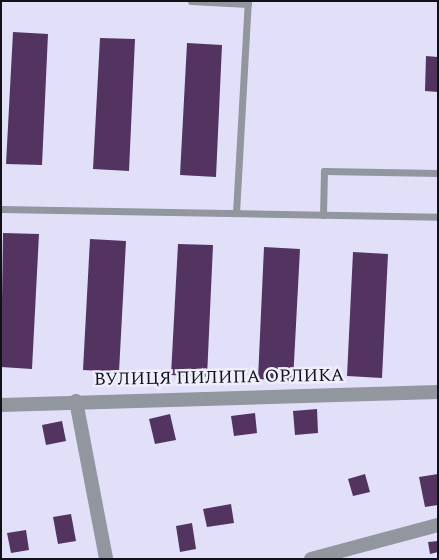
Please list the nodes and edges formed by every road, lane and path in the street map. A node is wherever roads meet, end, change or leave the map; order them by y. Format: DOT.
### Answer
graph roads {
  1 [pos="191,1"];
  2 [pos="248,3"];
  3 [pos="438,173"];
  4 [pos="1,209"];
  5 [pos="236,213"];
  6 [pos="323,215"];
  7 [pos="438,217"];
  8 [pos="438,392"];
  9 [pos="76,400"];
  10 [pos="1,405"];
  11 [pos="438,525"];
  12 [pos="106,559"];
  13 [pos="311,559"];
  1 -- 2 [label="lane"];
  2 -- 5 [label="lane"];
  3 -- 6 [label="lane"];
  4 -- 5 [label="lane"];
  5 -- 6 [label="lane"];
  6 -- 7 [label="lane"];
  8 -- 9 [label="street, ВУЛИЦЯ ПИЛИПА ОРЛИКА"];
  9 -- 10 [label="street, ВУЛИЦЯ ПИЛИПА ОРЛИКА"];
  9 -- 12 [label="street"];
  11 -- 13 [label="street"];
}
